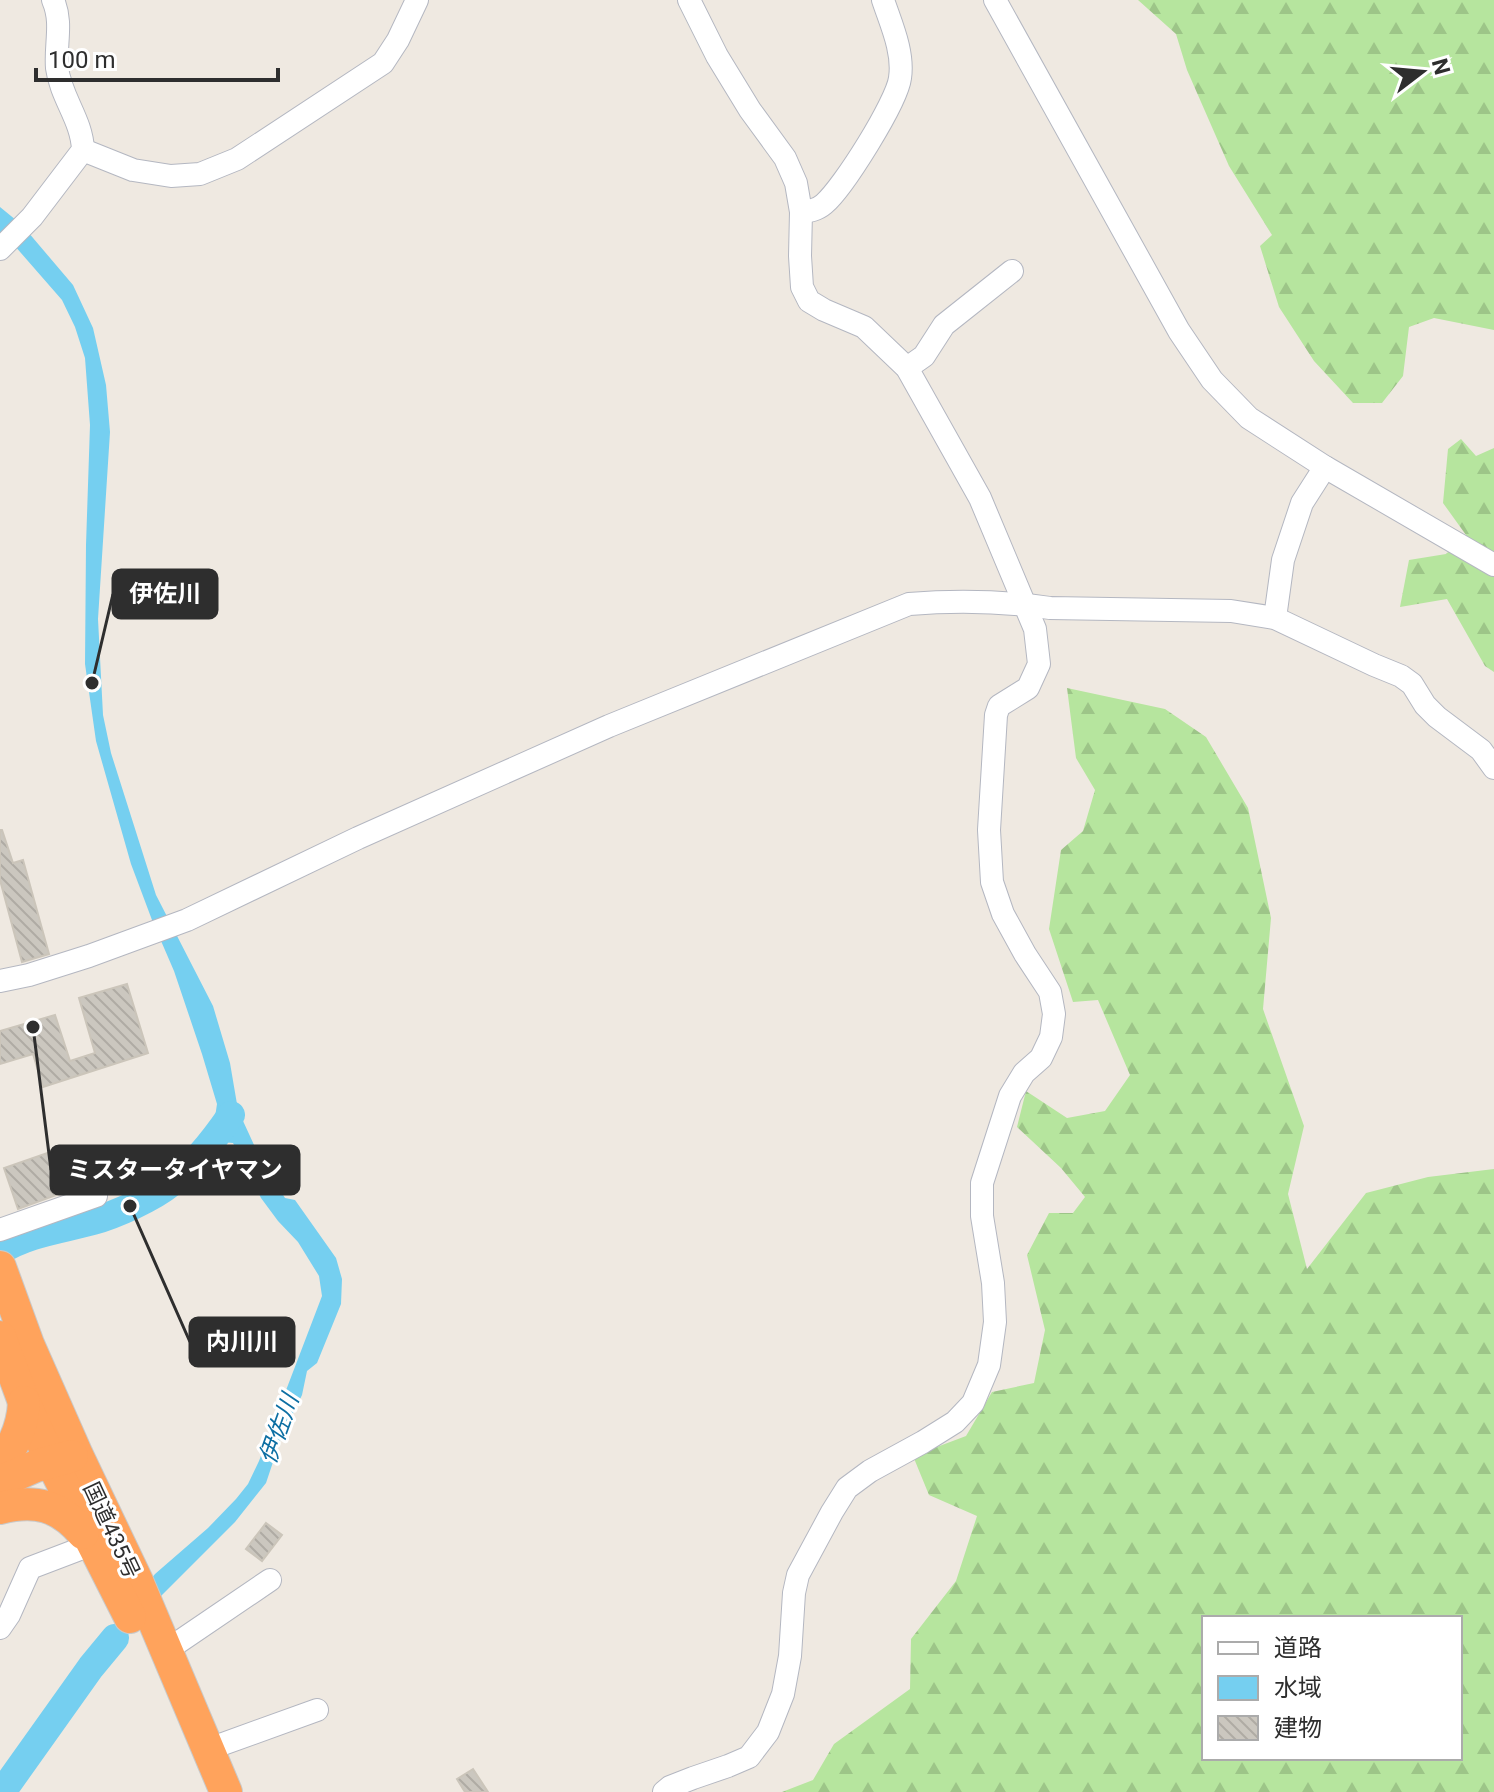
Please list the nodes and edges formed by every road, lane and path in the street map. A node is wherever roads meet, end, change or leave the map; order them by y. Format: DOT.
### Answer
graph roads {
  1 [pos="53,0"];
  2 [pos="417,0"];
  3 [pos="883,0"];
  4 [pos="995,0"];
  5 [pos="696,2"];
  6 [pos="83,150"];
  7 [pos="801,212"];
  8 [pos="1,248"];
  9 [pos="1012,271"];
  10 [pos="907,368"];
  11 [pos="1325,467"];
  12 [pos="1494,565"];
  13 [pos="1025,604"];
  14 [pos="1275,618"];
  15 [pos="1494,768"];
  16 [pos="0,981"];
  17 [pos="96,1196"];
  18 [pos="0,1230"];
  19 [pos="0,1267"];
  20 [pos="0,1337"];
  21 [pos="24,1402"];
  22 [pos="61,1462"];
  23 [pos="0,1463"];
  24 [pos="0,1482"];
  25 [pos="0,1498"];
  26 [pos="0,1508"];
  27 [pos="93,1544"];
  28 [pos="270,1580"];
  29 [pos="129,1590"];
  30 [pos="144,1624"];
  31 [pos="0,1628"];
  32 [pos="167,1650"];
  33 [pos="317,1710"];
  34 [pos="209,1749"];
  35 [pos="202,1792"];
  36 [pos="226,1792"];
  37 [pos="664,1792"];
  1 -- 6 [label="street"];
  2 -- 6 [label="street"];
  3 -- 7 [label="street"];
  4 -- 11 [label="street"];
  5 -- 7 [label="street"];
  6 -- 8 [label="street"];
  7 -- 10 [label="street"];
  9 -- 10 [label="street"];
  10 -- 13 [label="street"];
  11 -- 12 [label="street"];
  11 -- 14 [label="street"];
  13 -- 14 [label="street"];
  13 -- 16 [label="street"];
  13 -- 37 [label="street"];
  14 -- 15 [label="street"];
  17 -- 18 [label="street"];
  19 -- 22 [label="highway, 国道435号"];
  20 -- 21 [label="highway, 国道435号"];
  21 -- 22 [label="highway, 国道435号"];
  21 -- 23 [label="highway"];
  22 -- 24 [label="highway"];
  22 -- 25 [label="highway"];
  22 -- 27 [label="highway, 国道435号"];
  22 -- 29 [label="highway, 国道435号"];
  26 -- 27 [label="highway"];
  27 -- 29 [label="highway, 国道435号"];
  27 -- 31 [label="street"];
  28 -- 32 [label="street"];
  29 -- 30 [label="highway, 国道435号"];
  30 -- 32 [label="highway, 国道435号"];
  30 -- 35 [label="highway, 国道435号"];
  32 -- 34 [label="highway, 国道435号"];
  33 -- 34 [label="street"];
  34 -- 36 [label="highway, 国道435号"];
}
